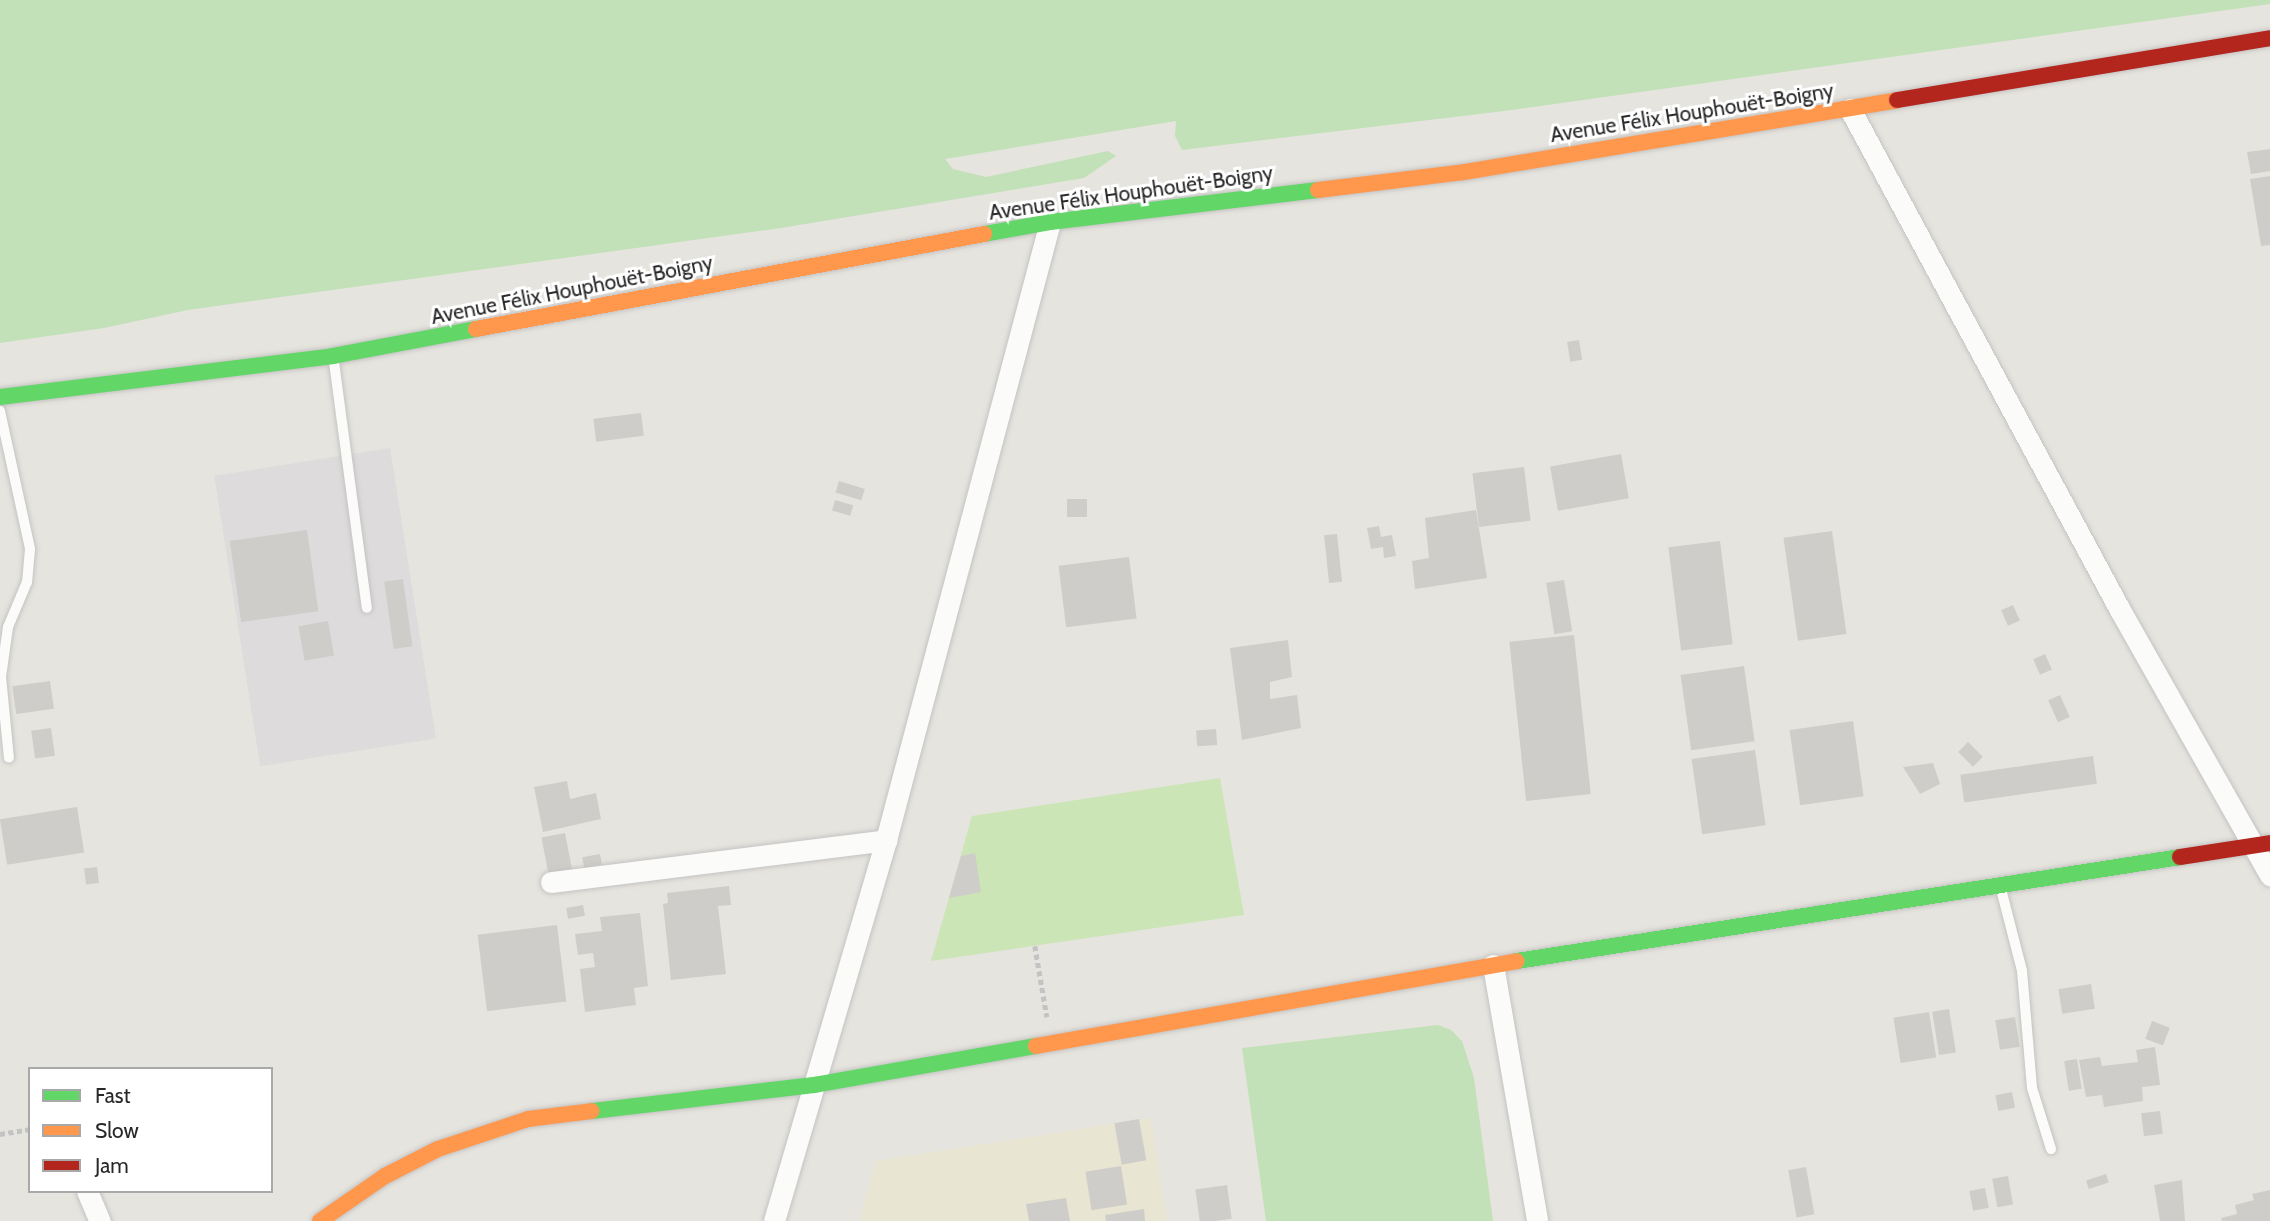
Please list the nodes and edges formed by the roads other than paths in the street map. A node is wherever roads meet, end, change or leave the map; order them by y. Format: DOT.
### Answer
graph roads {
  1 [pos="2270,38"];
  2 [pos="1850,109"];
  3 [pos="1050,222"];
  4 [pos="333,356"];
  5 [pos="0,397"];
  6 [pos="0,411"];
  7 [pos="367,608"];
  8 [pos="9,758"];
  9 [pos="886,840"];
  10 [pos="2262,844"];
  11 [pos="2270,875"];
  12 [pos="551,882"];
  13 [pos="2000,887"];
  14 [pos="1493,965"];
  15 [pos="814,1085"];
  16 [pos="2051,1149"];
  17 [pos="88,1193"];
  18 [pos="100,1221"];
  19 [pos="320,1221"];
  20 [pos="774,1221"];
  21 [pos="1537,1221"];
  1 -- 2 [label="main road, Avenue Félix Houphouët-Boigny"];
  2 -- 3 [label="main road, Avenue Félix Houphouët-Boigny"];
  2 -- 10 [label="street"];
  3 -- 4 [label="main road, Avenue Félix Houphouët-Boigny"];
  3 -- 9 [label="street"];
  4 -- 5 [label="main road, Avenue Félix Houphouët-Boigny"];
  4 -- 7 [label="lane"];
  6 -- 8 [label="lane"];
  9 -- 12 [label="street"];
  9 -- 15 [label="street"];
  10 -- 11 [label="street"];
  10 -- 13 [label="main road"];
  13 -- 14 [label="main road"];
  13 -- 16 [label="lane"];
  14 -- 15 [label="main road"];
  14 -- 21 [label="street"];
  15 -- 19 [label="main road"];
  15 -- 20 [label="street"];
  17 -- 18 [label="street"];
}
